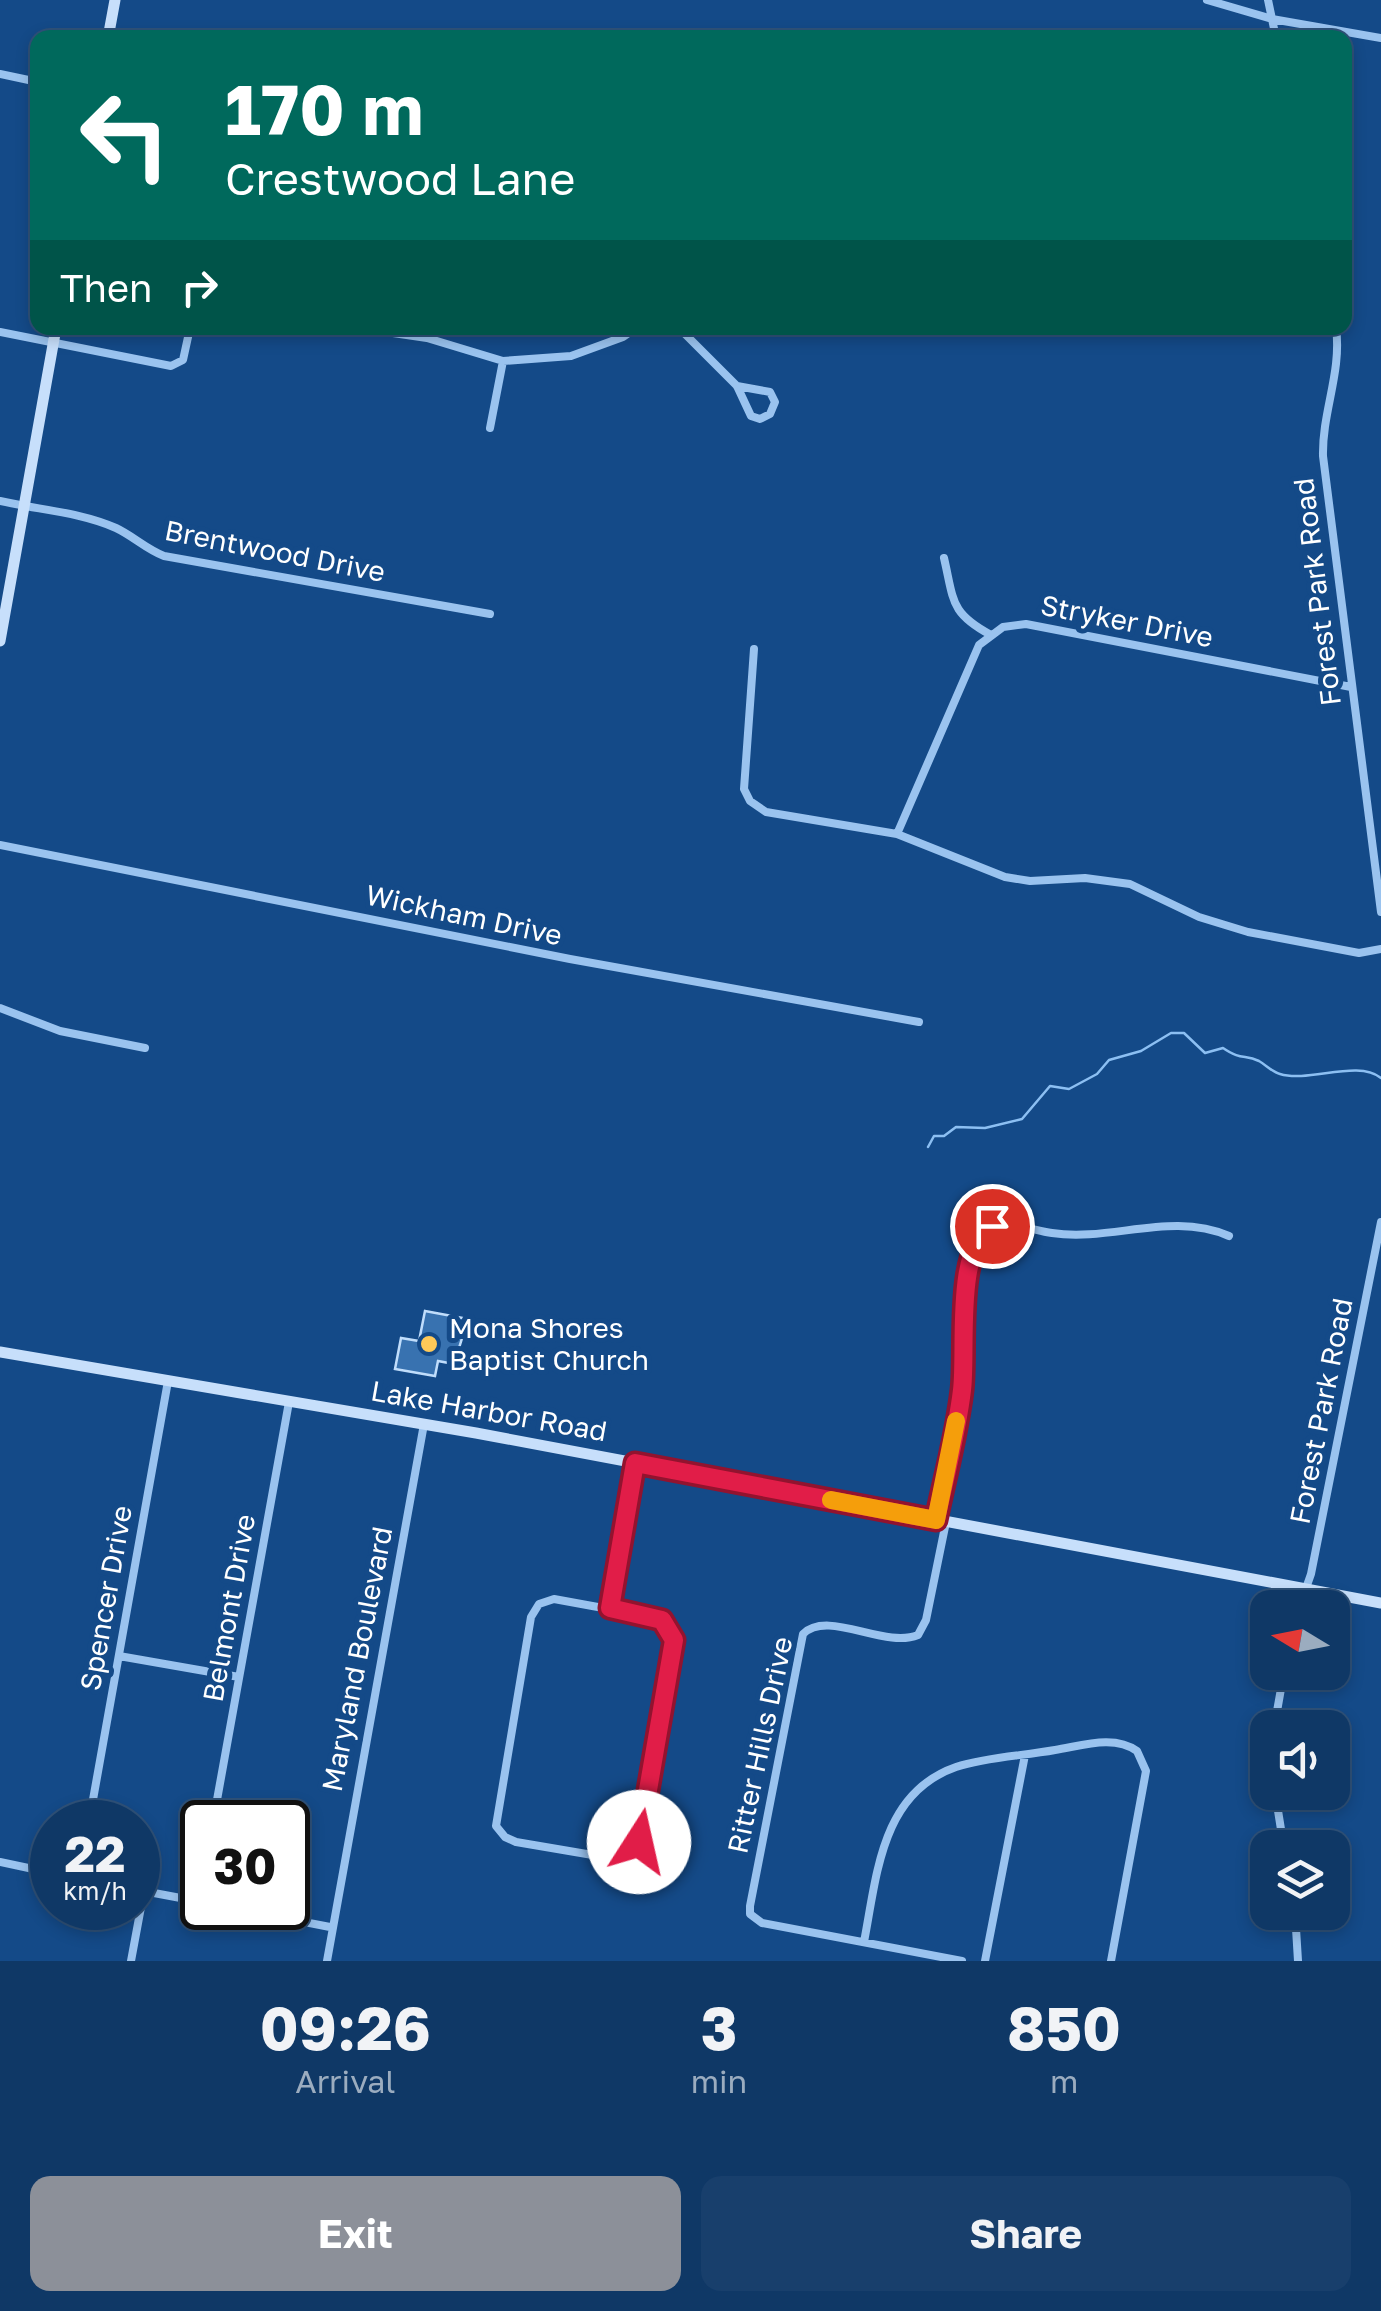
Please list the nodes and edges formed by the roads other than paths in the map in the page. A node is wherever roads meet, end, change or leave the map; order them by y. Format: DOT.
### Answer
graph roads {
  1 [pos="115,0"];
  2 [pos="1207,0"];
  3 [pos="1268,0"];
  4 [pos="1272,19"];
  5 [pos="109,30"];
  6 [pos="1274,30"];
  7 [pos="1335,30"];
  8 [pos="1352,33"];
  9 [pos="1381,38"];
  10 [pos="0,74"];
  11 [pos="30,80"];
  12 [pos="0,332"];
  13 [pos="55,335"];
  14 [pos="188,335"];
  15 [pos="407,335"];
  16 [pos="625,335"];
  17 [pos="686,335"];
  18 [pos="1336,335"];
  19 [pos="54,343"];
  20 [pos="503,361"];
  21 [pos="738,386"];
  22 [pos="490,428"];
  23 [pos="0,502"];
  24 [pos="24,507"];
  25 [pos="944,558"];
  26 [pos="490,614"];
  27 [pos="990,635"];
  28 [pos="0,641"];
  29 [pos="754,649"];
  30 [pos="1351,687"];
  31 [pos="897,834"];
  32 [pos="0,845"];
  33 [pos="1381,912"];
  34 [pos="1381,950"];
  35 [pos="0,1008"];
  36 [pos="920,1022"];
  37 [pos="145,1048"];
  38 [pos="1381,1222"];
  39 [pos="1380,1232"];
  40 [pos="1229,1236"];
  41 [pos="0,1352"];
  42 [pos="168,1381"];
  43 [pos="289,1402"];
  44 [pos="424,1424"];
  45 [pos="635,1463"];
  46 [pos="941,1521"];
  47 [pos="1308,1590"];
  48 [pos="1350,1597"];
  49 [pos="1381,1603"];
  50 [pos="610,1608"];
  51 [pos="118,1656"];
  52 [pos="239,1677"];
  53 [pos="1026,1755"];
  54 [pos="92,1800"];
  55 [pos="217,1800"];
  56 [pos="0,1862"];
  57 [pos="30,1868"];
  58 [pos="310,1923"];
  59 [pos="330,1927"];
  60 [pos="135,1930"];
  61 [pos="1296,1930"];
  62 [pos="864,1942"];
  63 [pos="130,1961"];
  64 [pos="326,1961"];
  65 [pos="962,1961"];
  66 [pos="985,1961"];
  67 [pos="1111,1961"];
  68 [pos="1298,1961"];
  1 -- 5 [label="street"];
  2 -- 4 [label="street"];
  3 -- 4 [label="street"];
  4 -- 6 [label="street"];
  4 -- 7 [label="street"];
  8 -- 9 [label="street"];
  10 -- 11 [label="street"];
  12 -- 19 [label="street"];
  13 -- 19 [label="street"];
  14 -- 19 [label="street"];
  15 -- 20 [label="street"];
  16 -- 20 [label="street"];
  17 -- 21 [label="street"];
  18 -- 30 [label="street, Forest Park Road"];
  19 -- 24 [label="street"];
  20 -- 22 [label="street"];
  21 -- 21 [label="street"];
  23 -- 24 [label="street, Brentwood Drive"];
  24 -- 26 [label="street, Brentwood Drive"];
  24 -- 28 [label="street"];
  25 -- 27 [label="street"];
  27 -- 30 [label="street, Stryker Drive"];
  27 -- 31 [label="street"];
  29 -- 31 [label="street"];
  30 -- 33 [label="street, Forest Park Road"];
  31 -- 34 [label="street"];
  32 -- 36 [label="street, Wickham Drive"];
  35 -- 37 [label="street"];
  38 -- 39 [label="street, Forest Park Road"];
  39 -- 47 [label="street, Forest Park Road"];
  40 -- 46 [label="street"];
  41 -- 42 [label="street, Lake Harbor Road"];
  42 -- 43 [label="street, Lake Harbor Road"];
  42 -- 51 [label="street, Spencer Drive"];
  43 -- 44 [label="street, Lake Harbor Road"];
  43 -- 52 [label="street, Belmont Drive"];
  44 -- 45 [label="street, Lake Harbor Road"];
  44 -- 59 [label="street, Maryland Boulevard"];
  45 -- 46 [label="street, Lake Harbor Road"];
  45 -- 50 [label="street"];
  46 -- 47 [label="street, Lake Harbor Road"];
  46 -- 62 [label="street, Ritter Hills Drive"];
  48 -- 49 [label="street, Lake Harbor Road"];
  50 -- 50 [label="street"];
  51 -- 52 [label="street"];
  51 -- 54 [label="street, Spencer Drive"];
  52 -- 55 [label="street, Belmont Drive"];
  53 -- 62 [label="street"];
  53 -- 66 [label="street"];
  53 -- 67 [label="street"];
  56 -- 57 [label="street"];
  58 -- 59 [label="street"];
  59 -- 64 [label="street, Maryland Boulevard"];
  60 -- 63 [label="street"];
  61 -- 68 [label="street"];
  62 -- 65 [label="street"];
}
